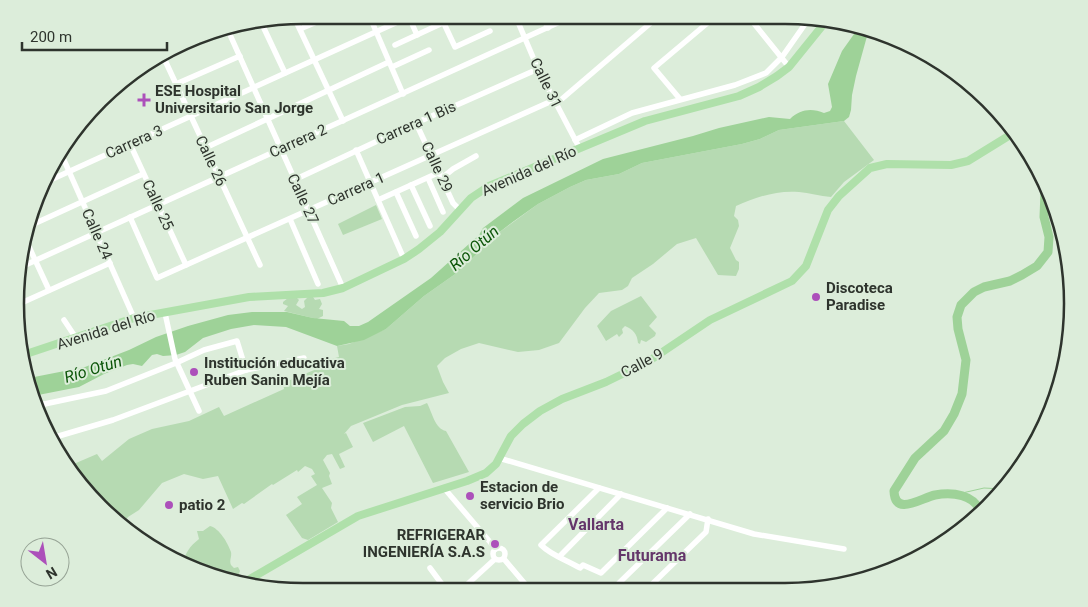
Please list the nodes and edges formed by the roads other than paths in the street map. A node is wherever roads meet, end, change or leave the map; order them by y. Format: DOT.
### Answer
graph roads {
  1 [pos="298,24"];
  2 [pos="312,24"];
  3 [pos="373,24"];
  4 [pos="394,24"];
  5 [pos="414,24"];
  6 [pos="442,24"];
  7 [pos="444,24"];
  8 [pos="519,24"];
  9 [pos="546,24"];
  10 [pos="555,24"];
  11 [pos="649,24"];
  12 [pos="707,24"];
  13 [pos="755,24"];
  14 [pos="805,24"];
  15 [pos="822,26"];
  16 [pos="263,27"];
  17 [pos="548,28"];
  18 [pos="300,29"];
  19 [pos="490,31"];
  20 [pos="376,32"];
  21 [pos="230,34"];
  22 [pos="417,35"];
  23 [pos="525,38"];
  24 [pos="395,45"];
  25 [pos="429,50"];
  26 [pos="240,56"];
  27 [pos="782,57"];
  28 [pos="165,60"];
  29 [pos="314,61"];
  30 [pos="390,64"];
  31 [pos="789,67"];
  32 [pos="538,69"];
  33 [pos="285,73"];
  34 [pos="176,84"];
  35 [pos="254,88"];
  36 [pos="327,90"];
  37 [pos="403,94"];
  38 [pos="680,99"];
  39 [pos="555,102"];
  40 [pos="191,116"];
  41 [pos="268,119"];
  42 [pos="343,121"];
  43 [pos="416,123"];
  44 [pos="1008,136"];
  45 [pos="575,140"];
  46 [pos="130,144"];
  47 [pos="205,148"];
  48 [pos="280,149"];
  49 [pos="580,149"];
  50 [pos="356,150"];
  51 [pos="432,156"];
  52 [pos="476,156"];
  53 [pos="64,159"];
  54 [pos="69,171"];
  55 [pos="143,174"];
  56 [pos="441,175"];
  57 [pos="219,177"];
  58 [pos="54,178"];
  59 [pos="428,178"];
  60 [pos="294,180"];
  61 [pos="370,182"];
  62 [pos="411,185"];
  63 [pos="396,192"];
  64 [pos="378,200"];
  65 [pos="83,202"];
  66 [pos="158,205"];
  67 [pos="308,210"];
  68 [pos="460,210"];
  69 [pos="443,212"];
  70 [pos="130,217"];
  71 [pos="290,219"];
  72 [pos="36,223"];
  73 [pos="430,226"];
  74 [pos="96,232"];
  75 [pos="416,236"];
  76 [pos="247,238"];
  77 [pos="29,247"];
  78 [pos="404,259"];
  79 [pos="36,261"];
  80 [pos="110,263"];
  81 [pos="26,265"];
  82 [pos="186,265"];
  83 [pos="260,265"];
  84 [pos="318,284"];
  85 [pos="343,288"];
  86 [pos="49,290"];
  87 [pos="24,301"];
  88 [pos="165,312"];
  89 [pos="134,318"];
  90 [pos="64,320"];
  91 [pos="76,338"];
  92 [pos="28,353"];
  93 [pos="304,358"];
  94 [pos="175,361"];
  95 [pos="246,370"];
  96 [pos="188,391"];
  97 [pos="43,404"];
  98 [pos="199,411"];
  99 [pos="58,436"];
  100 [pos="499,458"];
  101 [pos="444,488"];
  102 [pos="599,488"];
  103 [pos="621,494"];
  104 [pos="667,508"];
  105 [pos="690,514"];
  106 [pos="708,519"];
  107 [pos="496,549"];
  108 [pos="844,549"];
  109 [pos="560,556"];
  110 [pos="495,559"];
  111 [pos="504,559"];
  112 [pos="430,568"];
  113 [pos="250,578"];
  114 [pos="441,583"];
  115 [pos="469,583"];
  116 [pos="525,583"];
  117 [pos="619,583"];
  118 [pos="653,583"];
  1 -- 18 [label="street"];
  2 -- 18 [label="street"];
  3 -- 20 [label="street"];
  4 -- 20 [label="street, Carrera 3"];
  5 -- 22 [label="street"];
  6 -- 22 [label="street"];
  7 -- 19 [label="street"];
  8 -- 23 [label="street, Calle 31"];
  9 -- 17 [label="street"];
  10 -- 17 [label="street, Carrera 2"];
  11 -- 39 [label="street, Carrera 1"];
  12 -- 38 [label="street"];
  13 -- 27 [label="street"];
  14 -- 27 [label="street"];
  15 -- 31 [label="main road, Avenida del Río"];
  16 -- 33 [label="street"];
  17 -- 23 [label="street, Carrera 2"];
  18 -- 29 [label="street"];
  20 -- 29 [label="street, Carrera 3"];
  20 -- 30 [label="street"];
  21 -- 26 [label="street, Calle 27"];
  22 -- 24 [label="street"];
  23 -- 32 [label="street, Calle 31"];
  23 -- 37 [label="street, Carrera 2"];
  25 -- 30 [label="street"];
  26 -- 34 [label="street"];
  26 -- 35 [label="street, Calle 27"];
  27 -- 31 [label="street"];
  27 -- 38 [label="street"];
  28 -- 34 [label="street, Calle 26"];
  29 -- 33 [label="street, Carrera 3"];
  29 -- 36 [label="street"];
  30 -- 36 [label="street"];
  30 -- 37 [label="street"];
  31 -- 49 [label="main road, Avenida del Río"];
  32 -- 39 [label="street, Calle 31"];
  32 -- 43 [label="street, Carrera 1 Bis"];
  33 -- 35 [label="street, Carrera 3"];
  34 -- 40 [label="street, Calle 26"];
  35 -- 40 [label="street, Carrera 3"];
  35 -- 41 [label="street, Calle 27"];
  36 -- 41 [label="street"];
  36 -- 42 [label="street"];
  37 -- 42 [label="street, Carrera 2"];
  38 -- 45 [label="street"];
  39 -- 45 [label="street, Calle 31"];
  39 -- 51 [label="street, Carrera 1"];
  40 -- 46 [label="street, Carrera 3"];
  40 -- 47 [label="street, Calle 26"];
  41 -- 47 [label="street"];
  41 -- 48 [label="street, Calle 27"];
  42 -- 48 [label="street, Carrera 2"];
  43 -- 50 [label="street, Carrera 1 Bis"];
  43 -- 51 [label="street, Calle 29"];
  44 -- 100 [label="main road, Calle 9"];
  45 -- 49 [label="street, Calle 31"];
  46 -- 54 [label="street, Carrera 3"];
  46 -- 55 [label="street, Calle 25"];
  47 -- 57 [label="street, Calle 26"];
  48 -- 57 [label="street, Carrera 2"];
  48 -- 60 [label="street, Calle 27"];
  49 -- 68 [label="main road, Avenida del Río"];
  50 -- 60 [label="street, Carrera 1 Bis"];
  50 -- 61 [label="street"];
  51 -- 56 [label="street, Calle 29"];
  51 -- 61 [label="street, Carrera 1"];
  52 -- 56 [label="street"];
  53 -- 54 [label="street, Calle 24"];
  54 -- 58 [label="street, Carrera 3"];
  54 -- 65 [label="street, Calle 24"];
  55 -- 65 [label="street"];
  55 -- 66 [label="street, Calle 25"];
  56 -- 59 [label="street"];
  56 -- 68 [label="street, Calle 29"];
  57 -- 66 [label="street, Carrera 2"];
  57 -- 76 [label="street, Calle 26"];
  59 -- 62 [label="street"];
  59 -- 69 [label="street"];
  60 -- 67 [label="street, Calle 27"];
  61 -- 64 [label="street"];
  61 -- 67 [label="street, Carrera 1"];
  62 -- 63 [label="street"];
  62 -- 73 [label="street"];
  63 -- 64 [label="street"];
  63 -- 75 [label="street"];
  64 -- 78 [label="street"];
  65 -- 72 [label="street"];
  65 -- 74 [label="street, Calle 24"];
  66 -- 70 [label="street, Carrera 2"];
  66 -- 82 [label="street, Calle 25"];
  67 -- 71 [label="street, Carrera 1"];
  67 -- 85 [label="street, Calle 27"];
  68 -- 78 [label="main road, Avenida del Río"];
  70 -- 74 [label="street, Carrera 2"];
  70 -- 82 [label="street, Carrera 1"];
  71 -- 76 [label="street, Carrera 1"];
  71 -- 84 [label="street"];
  74 -- 79 [label="street, Carrera 2"];
  74 -- 80 [label="street, Calle 24"];
  76 -- 82 [label="street, Carrera 1"];
  76 -- 83 [label="street, Calle 26"];
  77 -- 79 [label="street"];
  78 -- 85 [label="main road, Avenida del Río"];
  79 -- 81 [label="street, Carrera 2"];
  79 -- 86 [label="street"];
  80 -- 86 [label="street"];
  80 -- 89 [label="street, Calle 24"];
  85 -- 88 [label="main road, Avenida del Río"];
  86 -- 87 [label="street"];
  88 -- 89 [label="main road, Avenida del Río"];
  88 -- 94 [label="street"];
  89 -- 91 [label="main road, Avenida del Río"];
  90 -- 91 [label="street"];
  91 -- 92 [label="main road, Avenida del Río"];
  93 -- 95 [label="street"];
  94 -- 95 [label="street"];
  94 -- 96 [label="street"];
  94 -- 97 [label="street"];
  95 -- 96 [label="street"];
  96 -- 98 [label="street"];
  96 -- 99 [label="street"];
  100 -- 101 [label="main road, Calle 9"];
  100 -- 102 [label="street"];
  101 -- 107 [label="street"];
  101 -- 113 [label="main road, Calle 9"];
  102 -- 103 [label="street"];
  102 -- 109 [label="street"];
  103 -- 104 [label="street"];
  103 -- 109 [label="street"];
  104 -- 105 [label="street"];
  104 -- 109 [label="street"];
  105 -- 106 [label="street"];
  105 -- 117 [label="street"];
  106 -- 108 [label="street"];
  106 -- 118 [label="street"];
  107 -- 110 [label="street"];
  107 -- 111 [label="street"];
  110 -- 111 [label="street"];
  110 -- 115 [label="street"];
  111 -- 116 [label="street"];
  112 -- 114 [label="street"];
}
